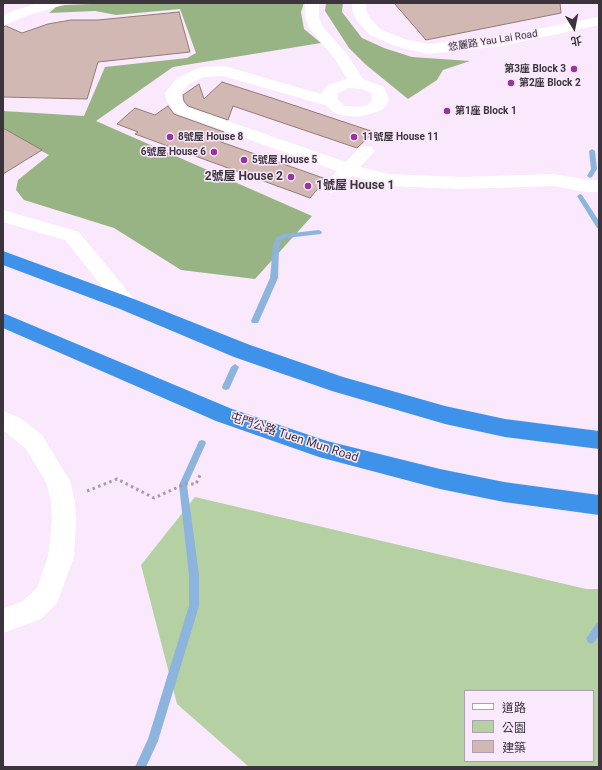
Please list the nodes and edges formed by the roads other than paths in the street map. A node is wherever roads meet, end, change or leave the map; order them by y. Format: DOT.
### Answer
graph roads {
  1 [pos="54,3"];
  2 [pos="312,3"];
  3 [pos="359,3"];
  4 [pos="599,21"];
  5 [pos="3,22"];
  6 [pos="348,79"];
  7 [pos="331,102"];
  8 [pos="366,150"];
  9 [pos="347,169"];
  10 [pos="599,186"];
  11 [pos="331,187"];
  12 [pos="3,216"];
  13 [pos="3,258"];
  14 [pos="127,304"];
  15 [pos="3,320"];
  16 [pos="3,420"];
  17 [pos="599,440"];
  18 [pos="599,505"];
  19 [pos="3,621"];
  1 -- 5 [label="street"];
  2 -- 6 [label="street"];
  3 -- 4 [label="street, 悠麗路 Yau Lai Road"];
  6 -- 7 [label="street"];
  6 -- 7 [label="street"];
  7 -- 9 [label="street"];
  8 -- 9 [label="street"];
  9 -- 10 [label="street"];
  9 -- 11 [label="street"];
  12 -- 14 [label="street"];
  13 -- 14 [label="highway"];
  14 -- 17 [label="highway"];
  15 -- 18 [label="highway, 屯門公路 Tuen Mun Road"];
  16 -- 19 [label="street"];
}
